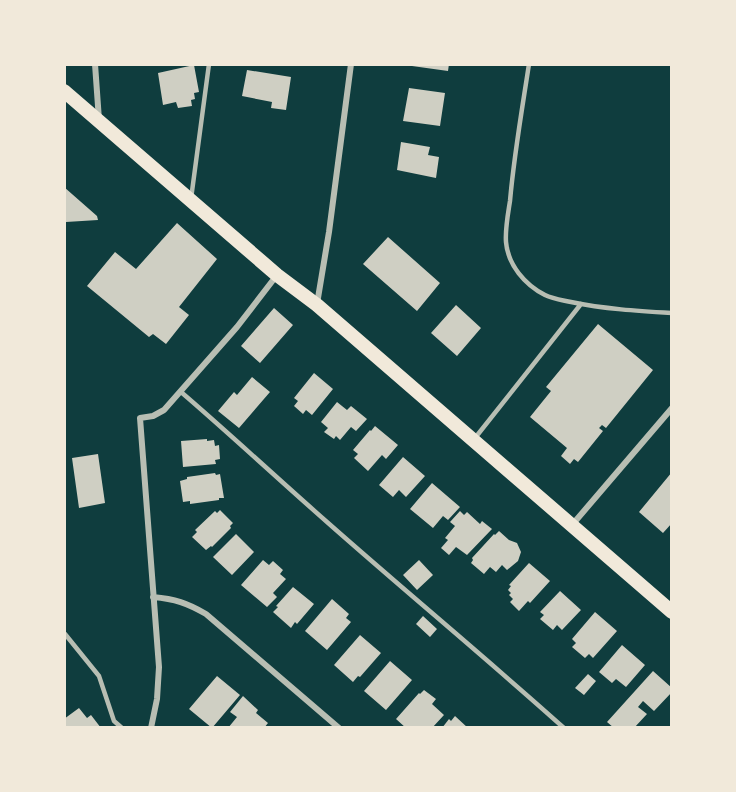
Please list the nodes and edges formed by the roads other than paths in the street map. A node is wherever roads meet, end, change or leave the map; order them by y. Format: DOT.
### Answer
graph roads {
  1 [pos="95,64"];
  2 [pos="209,64"];
  3 [pos="351,64"];
  4 [pos="530,64"];
  5 [pos="64,91"];
  6 [pos="99,121"];
  7 [pos="191,200"];
  8 [pos="277,275"];
  9 [pos="580,304"];
  10 [pos="317,305"];
  11 [pos="672,313"];
  12 [pos="181,392"];
  13 [pos="672,408"];
  14 [pos="473,440"];
  15 [pos="572,525"];
  16 [pos="153,597"];
  17 [pos="672,612"];
  18 [pos="65,634"];
  19 [pos="122,728"];
  20 [pos="152,728"];
  21 [pos="339,728"];
  22 [pos="564,728"];
  1 -- 6 [label="street"];
  2 -- 7 [label="lane"];
  3 -- 10 [label="street"];
  4 -- 9 [label="lane"];
  5 -- 6 [label="main road"];
  6 -- 7 [label="main road"];
  7 -- 8 [label="main road"];
  8 -- 10 [label="main road"];
  8 -- 12 [label="street"];
  9 -- 11 [label="lane"];
  9 -- 14 [label="lane"];
  10 -- 14 [label="main road"];
  12 -- 16 [label="street"];
  12 -- 22 [label="lane"];
  13 -- 15 [label="street"];
  14 -- 15 [label="main road"];
  15 -- 17 [label="main road"];
  16 -- 20 [label="street"];
  16 -- 21 [label="street"];
  18 -- 19 [label="lane"];
}
